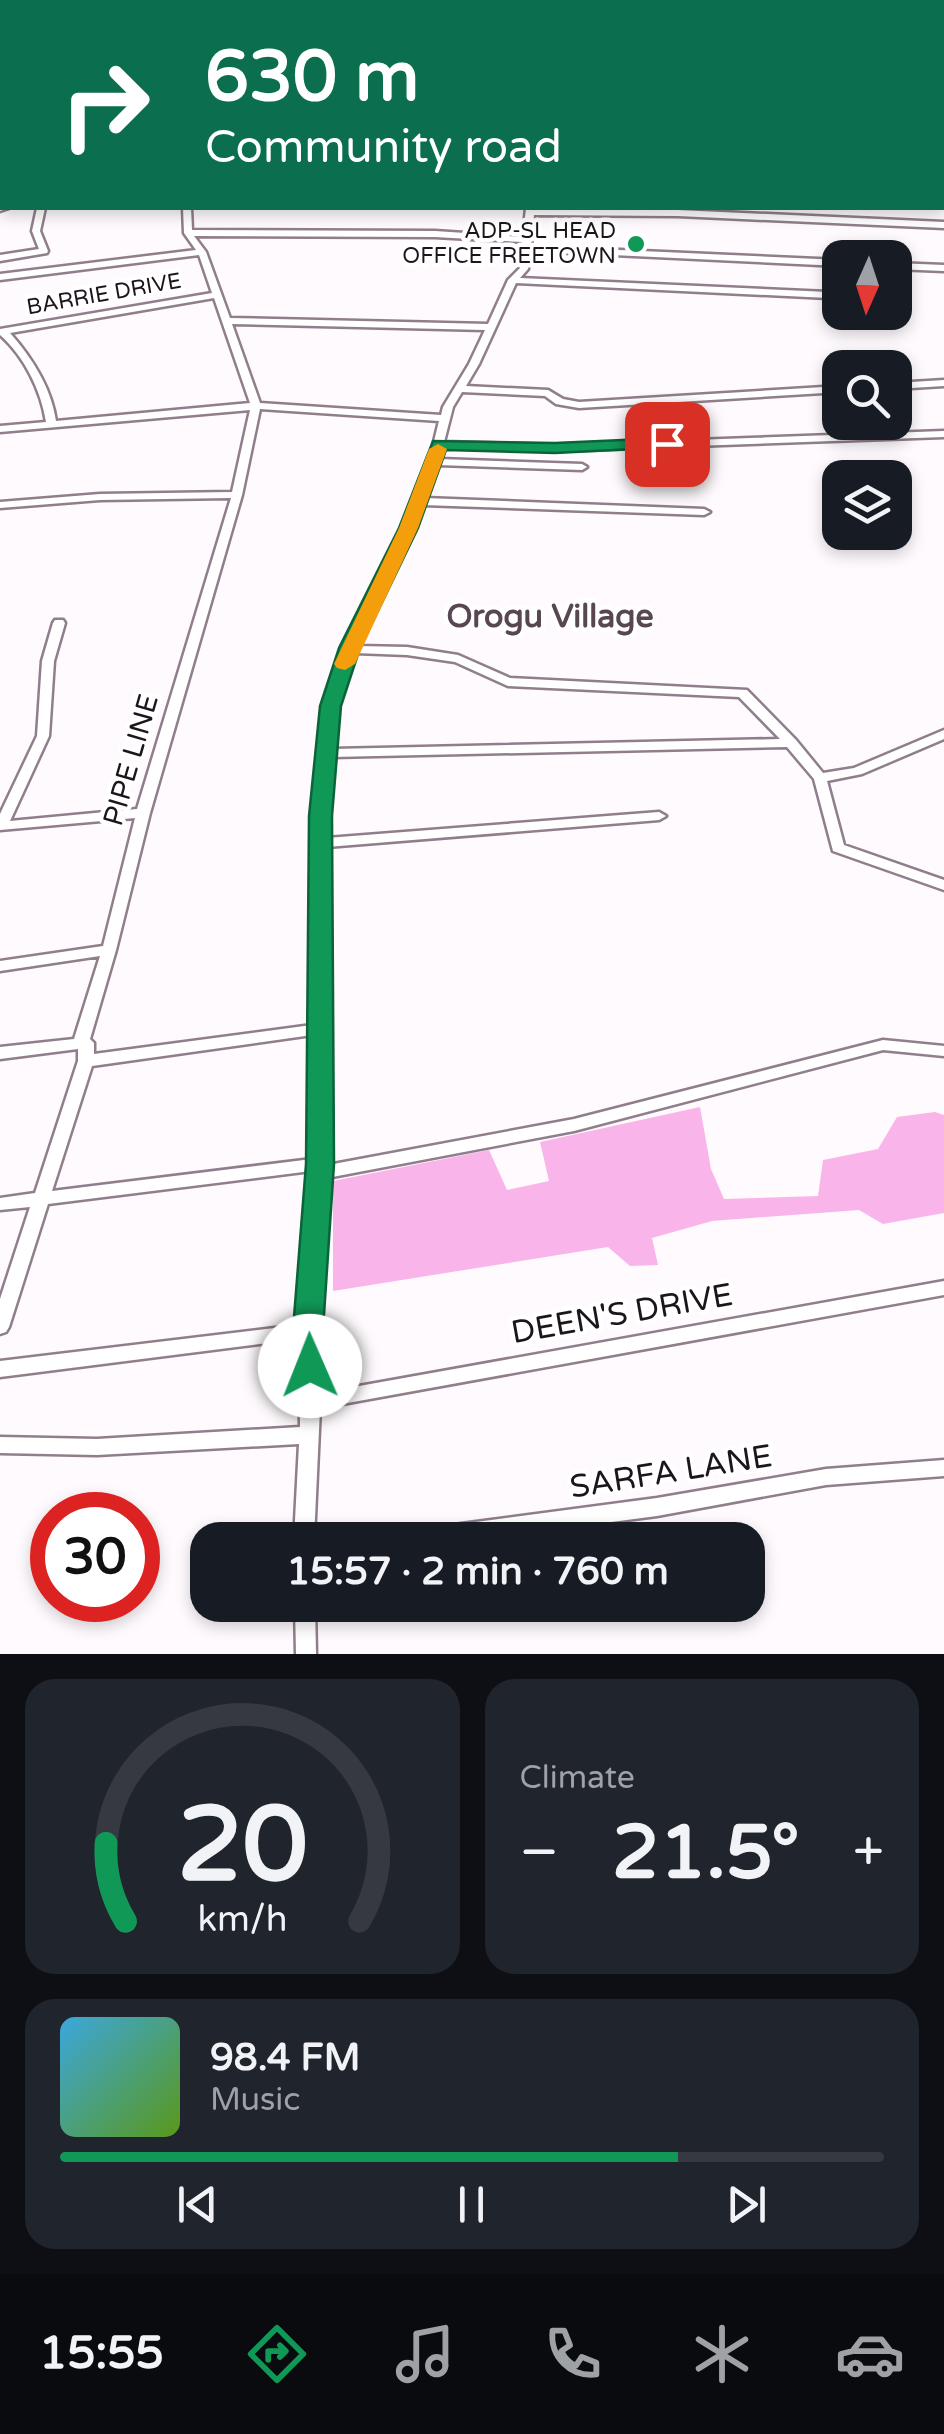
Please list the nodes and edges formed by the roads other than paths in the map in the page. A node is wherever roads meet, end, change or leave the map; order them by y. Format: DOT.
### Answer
graph roads {
  1 [pos="41,210"];
  2 [pos="187,210"];
  3 [pos="531,210"];
  4 [pos="944,225"];
  5 [pos="188,233"];
  6 [pos="526,244"];
  7 [pos="202,252"];
  8 [pos="0,258"];
  9 [pos="822,262"];
  10 [pos="912,267"];
  11 [pos="944,268"];
  12 [pos="0,277"];
  13 [pos="513,280"];
  14 [pos="214,295"];
  15 [pos="822,295"];
  16 [pos="226,321"];
  17 [pos="492,326"];
  18 [pos="2,332"];
  19 [pos="944,384"];
  20 [pos="912,385"];
  21 [pos="459,388"];
  22 [pos="822,389"];
  23 [pos="256,406"];
  24 [pos="446,418"];
  25 [pos="51,424"];
  26 [pos="0,429"];
  27 [pos="944,434"];
  28 [pos="440,445"];
  29 [pos="434,462"];
  30 [pos="582,467"];
  31 [pos="237,495"];
  32 [pos="417,501"];
  33 [pos="0,505"];
  34 [pos="704,512"];
  35 [pos="59,623"];
  36 [pos="350,648"];
  37 [pos="944,734"];
  38 [pos="791,744"];
  39 [pos="326,753"];
  40 [pos="820,778"];
  41 [pos="143,813"];
  42 [pos="658,816"];
  43 [pos="0,826"];
  44 [pos="320,843"];
  45 [pos="944,885"];
  46 [pos="109,950"];
  47 [pos="0,966"];
  48 [pos="320,1030"];
  49 [pos="944,1051"];
  50 [pos="86,1052"];
  51 [pos="0,1053"];
  52 [pos="320,1168"];
  53 [pos="43,1199"];
  54 [pos="0,1204"];
  55 [pos="944,1288"];
  56 [pos="0,1327"];
  57 [pos="308,1330"];
  58 [pos="0,1369"];
  59 [pos="312,1402"];
  60 [pos="308,1434"];
  61 [pos="0,1445"];
  62 [pos="944,1468"];
  63 [pos="305,1522"];
  64 [pos="544,1522"];
  65 [pos="305,1622"];
  66 [pos="306,1654"];
  1 -- 8 [label="street"];
  2 -- 5 [label="street"];
  3 -- 4 [label="street"];
  3 -- 6 [label="street"];
  5 -- 6 [label="street"];
  5 -- 7 [label="street"];
  6 -- 9 [label="street"];
  6 -- 13 [label="street"];
  7 -- 12 [label="street"];
  7 -- 14 [label="street"];
  10 -- 11 [label="street"];
  13 -- 15 [label="street"];
  13 -- 17 [label="street"];
  14 -- 16 [label="street"];
  14 -- 18 [label="street, BARRIE DRIVE"];
  16 -- 17 [label="street"];
  16 -- 23 [label="street"];
  17 -- 21 [label="street"];
  18 -- 25 [label="street"];
  19 -- 20 [label="street"];
  21 -- 22 [label="street"];
  21 -- 24 [label="street"];
  23 -- 24 [label="street"];
  23 -- 25 [label="street"];
  23 -- 31 [label="street, PIPE LINE"];
  24 -- 28 [label="street"];
  25 -- 26 [label="street"];
  27 -- 28 [label="street"];
  28 -- 29 [label="street"];
  29 -- 30 [label="street"];
  29 -- 32 [label="street"];
  31 -- 33 [label="street"];
  31 -- 41 [label="street, PIPE LINE"];
  32 -- 34 [label="street"];
  32 -- 36 [label="street"];
  35 -- 43 [label="street"];
  36 -- 38 [label="street"];
  36 -- 39 [label="street"];
  37 -- 40 [label="street"];
  38 -- 39 [label="street"];
  38 -- 40 [label="street"];
  39 -- 44 [label="street"];
  40 -- 45 [label="street"];
  41 -- 43 [label="street"];
  41 -- 46 [label="street, PIPE LINE"];
  42 -- 44 [label="street"];
  44 -- 48 [label="street"];
  46 -- 47 [label="street"];
  46 -- 50 [label="street, PIPE LINE"];
  48 -- 50 [label="street"];
  48 -- 52 [label="street"];
  49 -- 52 [label="street"];
  50 -- 51 [label="street"];
  50 -- 53 [label="street, PIPE LINE"];
  52 -- 53 [label="street"];
  52 -- 57 [label="street"];
  53 -- 54 [label="street"];
  53 -- 56 [label="street, PIPE LINE"];
  55 -- 59 [label="street, DEEN'S DRIVE"];
  57 -- 58 [label="street"];
  57 -- 59 [label="street"];
  59 -- 60 [label="street"];
  60 -- 61 [label="street"];
  60 -- 63 [label="street"];
  62 -- 64 [label="street, SARFA LANE"];
  65 -- 66 [label="street"];
}
